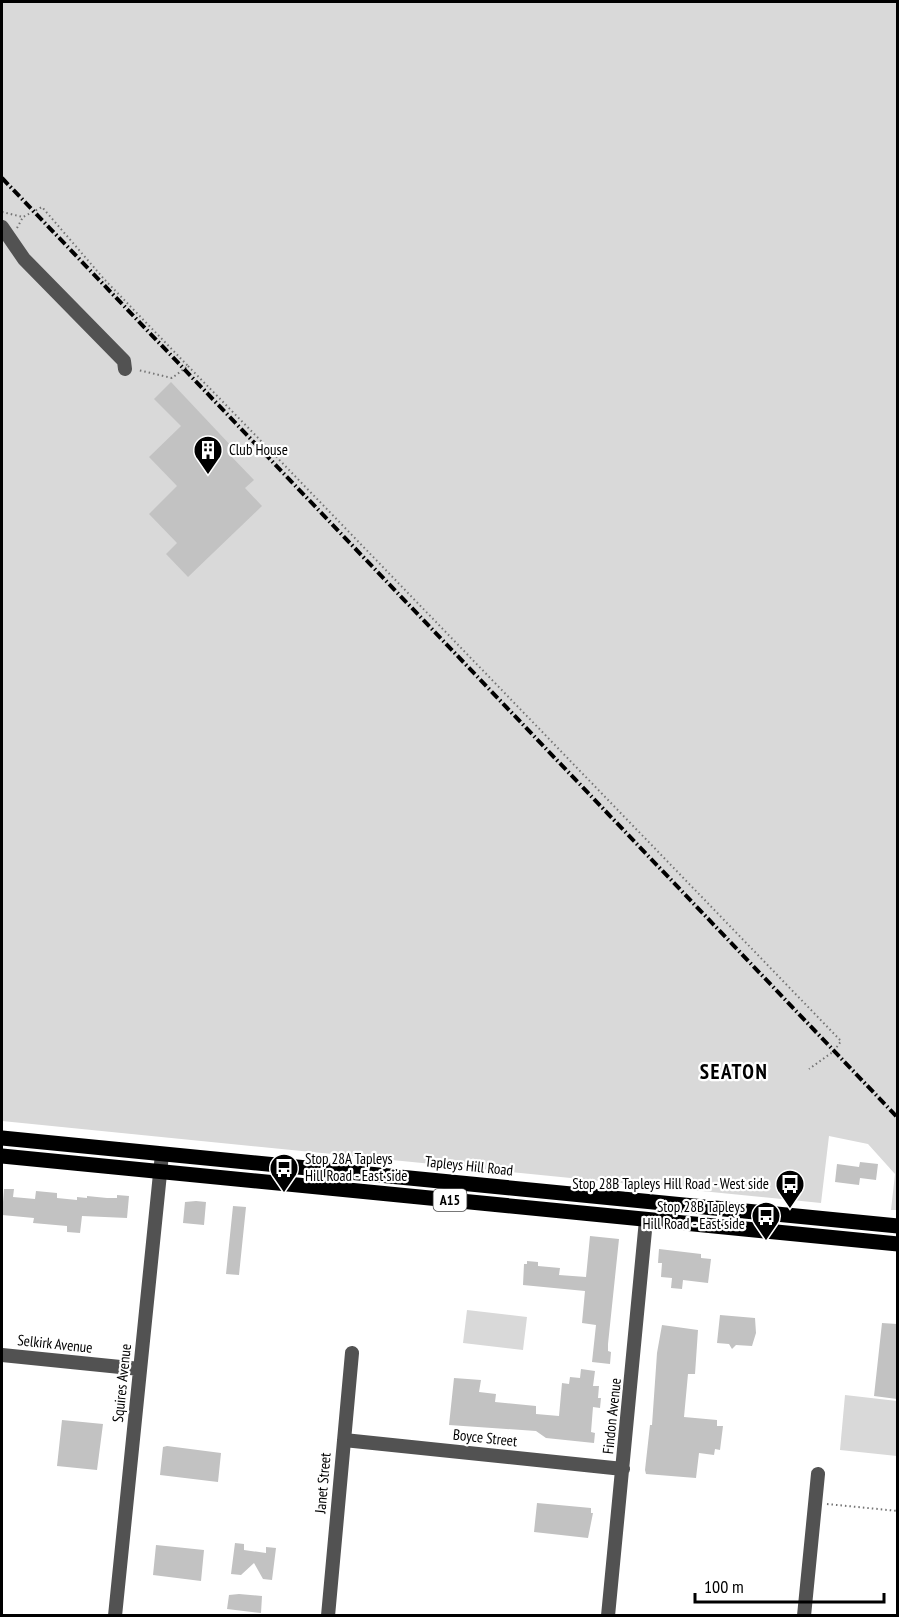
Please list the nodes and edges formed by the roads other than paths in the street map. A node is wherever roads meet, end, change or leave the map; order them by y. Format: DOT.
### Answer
graph roads {
  1 [pos="2,227"];
  2 [pos="125,369"];
  3 [pos="2,1138"];
  4 [pos="162,1154"];
  5 [pos="2,1156"];
  6 [pos="160,1172"];
  7 [pos="646,1220"];
  8 [pos="897,1226"];
  9 [pos="897,1244"];
  10 [pos="352,1353"];
  11 [pos="2,1355"];
  12 [pos="140,1369"];
  13 [pos="344,1440"];
  14 [pos="623,1469"];
  15 [pos="818,1474"];
  16 [pos="115,1616"];
  17 [pos="328,1616"];
  18 [pos="608,1616"];
  19 [pos="804,1616"];
  1 -- 2 [label="street"];
  3 -- 4 [label="main road, Tapleys Hill Road / A15"];
  4 -- 6 [label="street, Squires Avenue"];
  4 -- 8 [label="main road, Tapleys Hill Road / A15"];
  5 -- 6 [label="main road, A15"];
  6 -- 7 [label="main road, A15"];
  6 -- 12 [label="street, Squires Avenue"];
  7 -- 9 [label="main road, A15"];
  7 -- 14 [label="street, Findon Avenue"];
  10 -- 13 [label="street, Janet Street"];
  11 -- 12 [label="street, Selkirk Avenue"];
  12 -- 16 [label="street, Squires Avenue"];
  13 -- 14 [label="street, Boyce Street"];
  13 -- 17 [label="street, Janet Street"];
  14 -- 18 [label="street, Findon Avenue"];
  15 -- 19 [label="street"];
}
